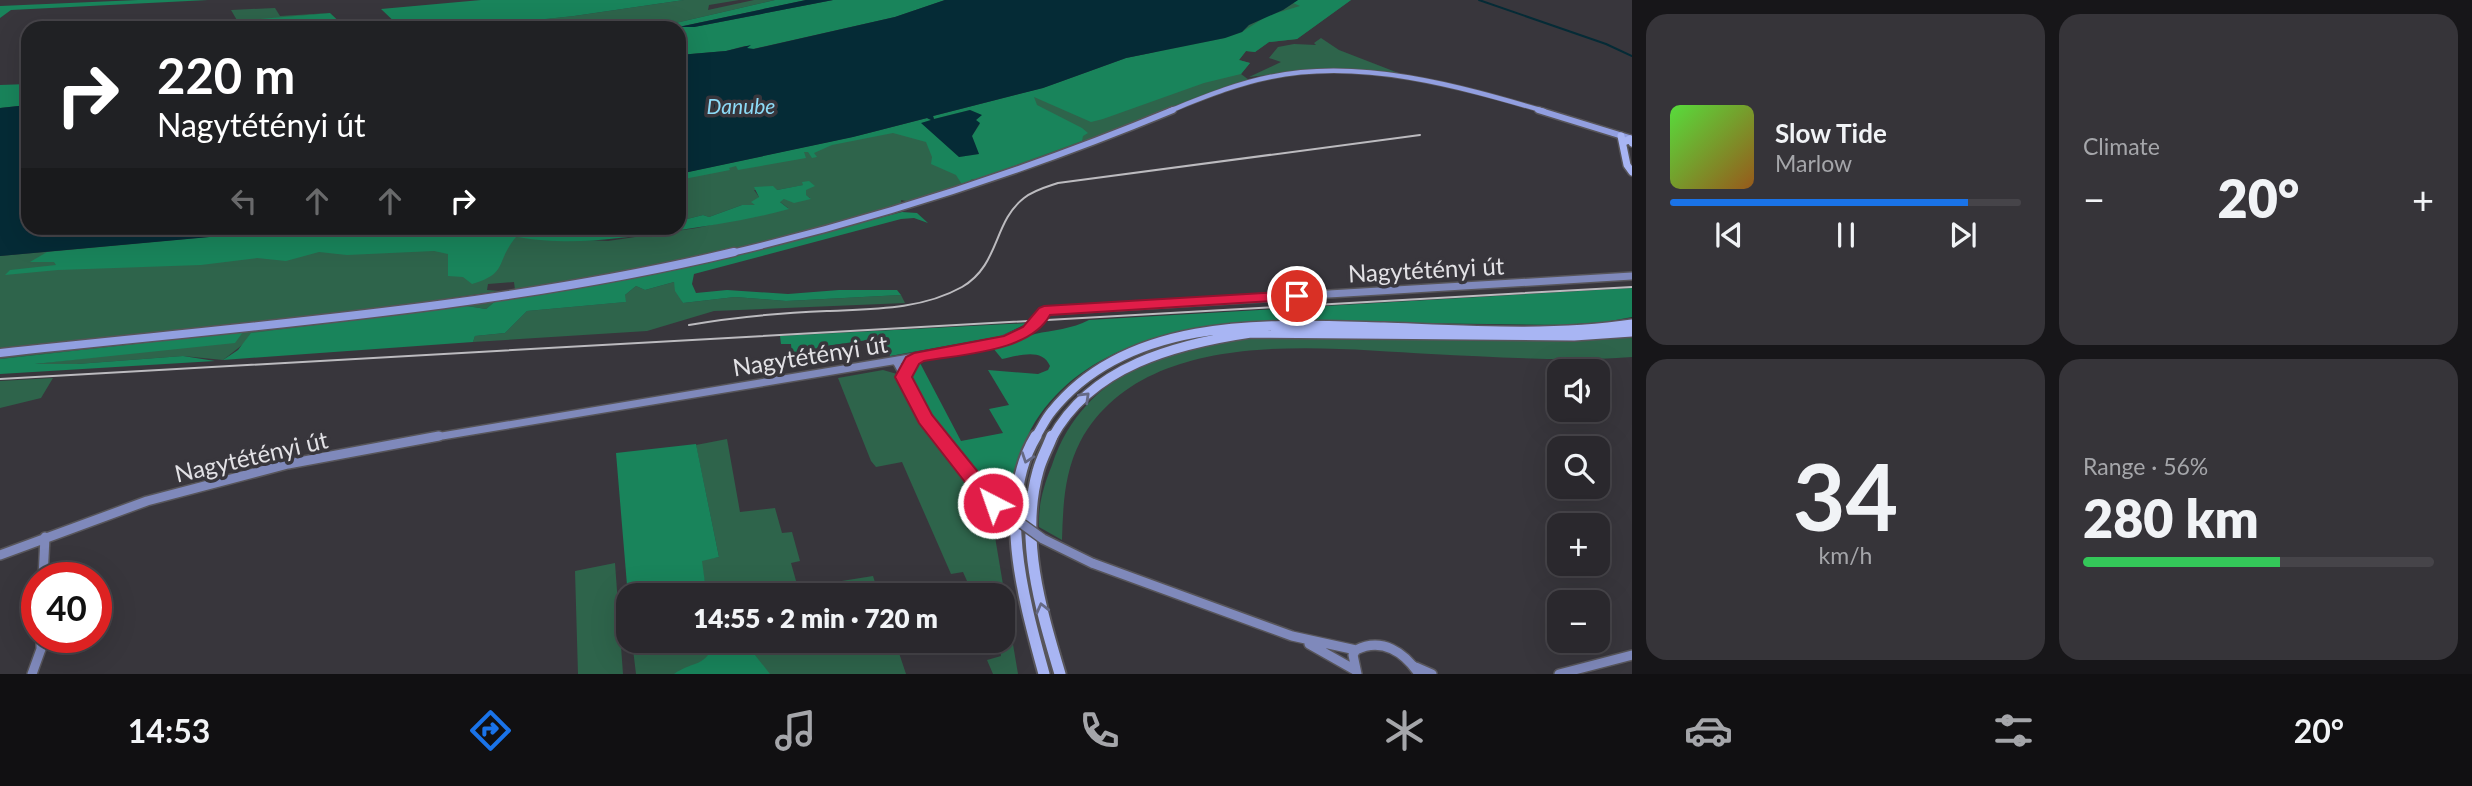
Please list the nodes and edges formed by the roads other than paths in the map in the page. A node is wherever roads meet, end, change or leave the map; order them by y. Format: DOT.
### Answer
graph roads {
  1 [pos="1628,140"];
  2 [pos="1632,172"];
  3 [pos="1632,276"];
  4 [pos="1632,324"];
  5 [pos="1632,332"];
  6 [pos="0,353"];
  7 [pos="920,357"];
  8 [pos="895,361"];
  9 [pos="871,365"];
  10 [pos="904,377"];
  11 [pos="45,537"];
  12 [pos="0,555"];
  13 [pos="44,562"];
  14 [pos="1292,636"];
  15 [pos="1356,650"];
  16 [pos="40,653"];
  17 [pos="1632,655"];
  18 [pos="1417,671"];
  19 [pos="1356,672"];
  20 [pos="32,674"];
  21 [pos="1044,674"];
  22 [pos="1060,674"];
  23 [pos="1432,674"];
  24 [pos="1559,674"];
  1 -- 2 [label="highway"];
  1 -- 6 [label="main road"];
  3 -- 7 [label="main road, Nagytétényi út"];
  4 -- 21 [label="highway, one-way"];
  22 -- 5 [label="highway, one-way"];
  7 -- 8 [label="main road, Nagytétényi út"];
  7 -- 10 [label="main road"];
  8 -- 9 [label="main road, Nagytétényi út"];
  8 -- 10 [label="main road"];
  9 -- 10 [label="main road"];
  9 -- 11 [label="main road, Nagytétényi út"];
  10 -- 14 [label="main road, bridge"];
  11 -- 12 [label="main road, Nagytétényi út"];
  11 -- 13 [label="main road"];
  14 -- 15 [label="main road"];
  14 -- 19 [label="main road"];
  15 -- 18 [label="main road"];
  15 -- 19 [label="main road"];
  16 -- 20 [label="main road"];
  17 -- 24 [label="main road"];
  18 -- 23 [label="main road"];
}
